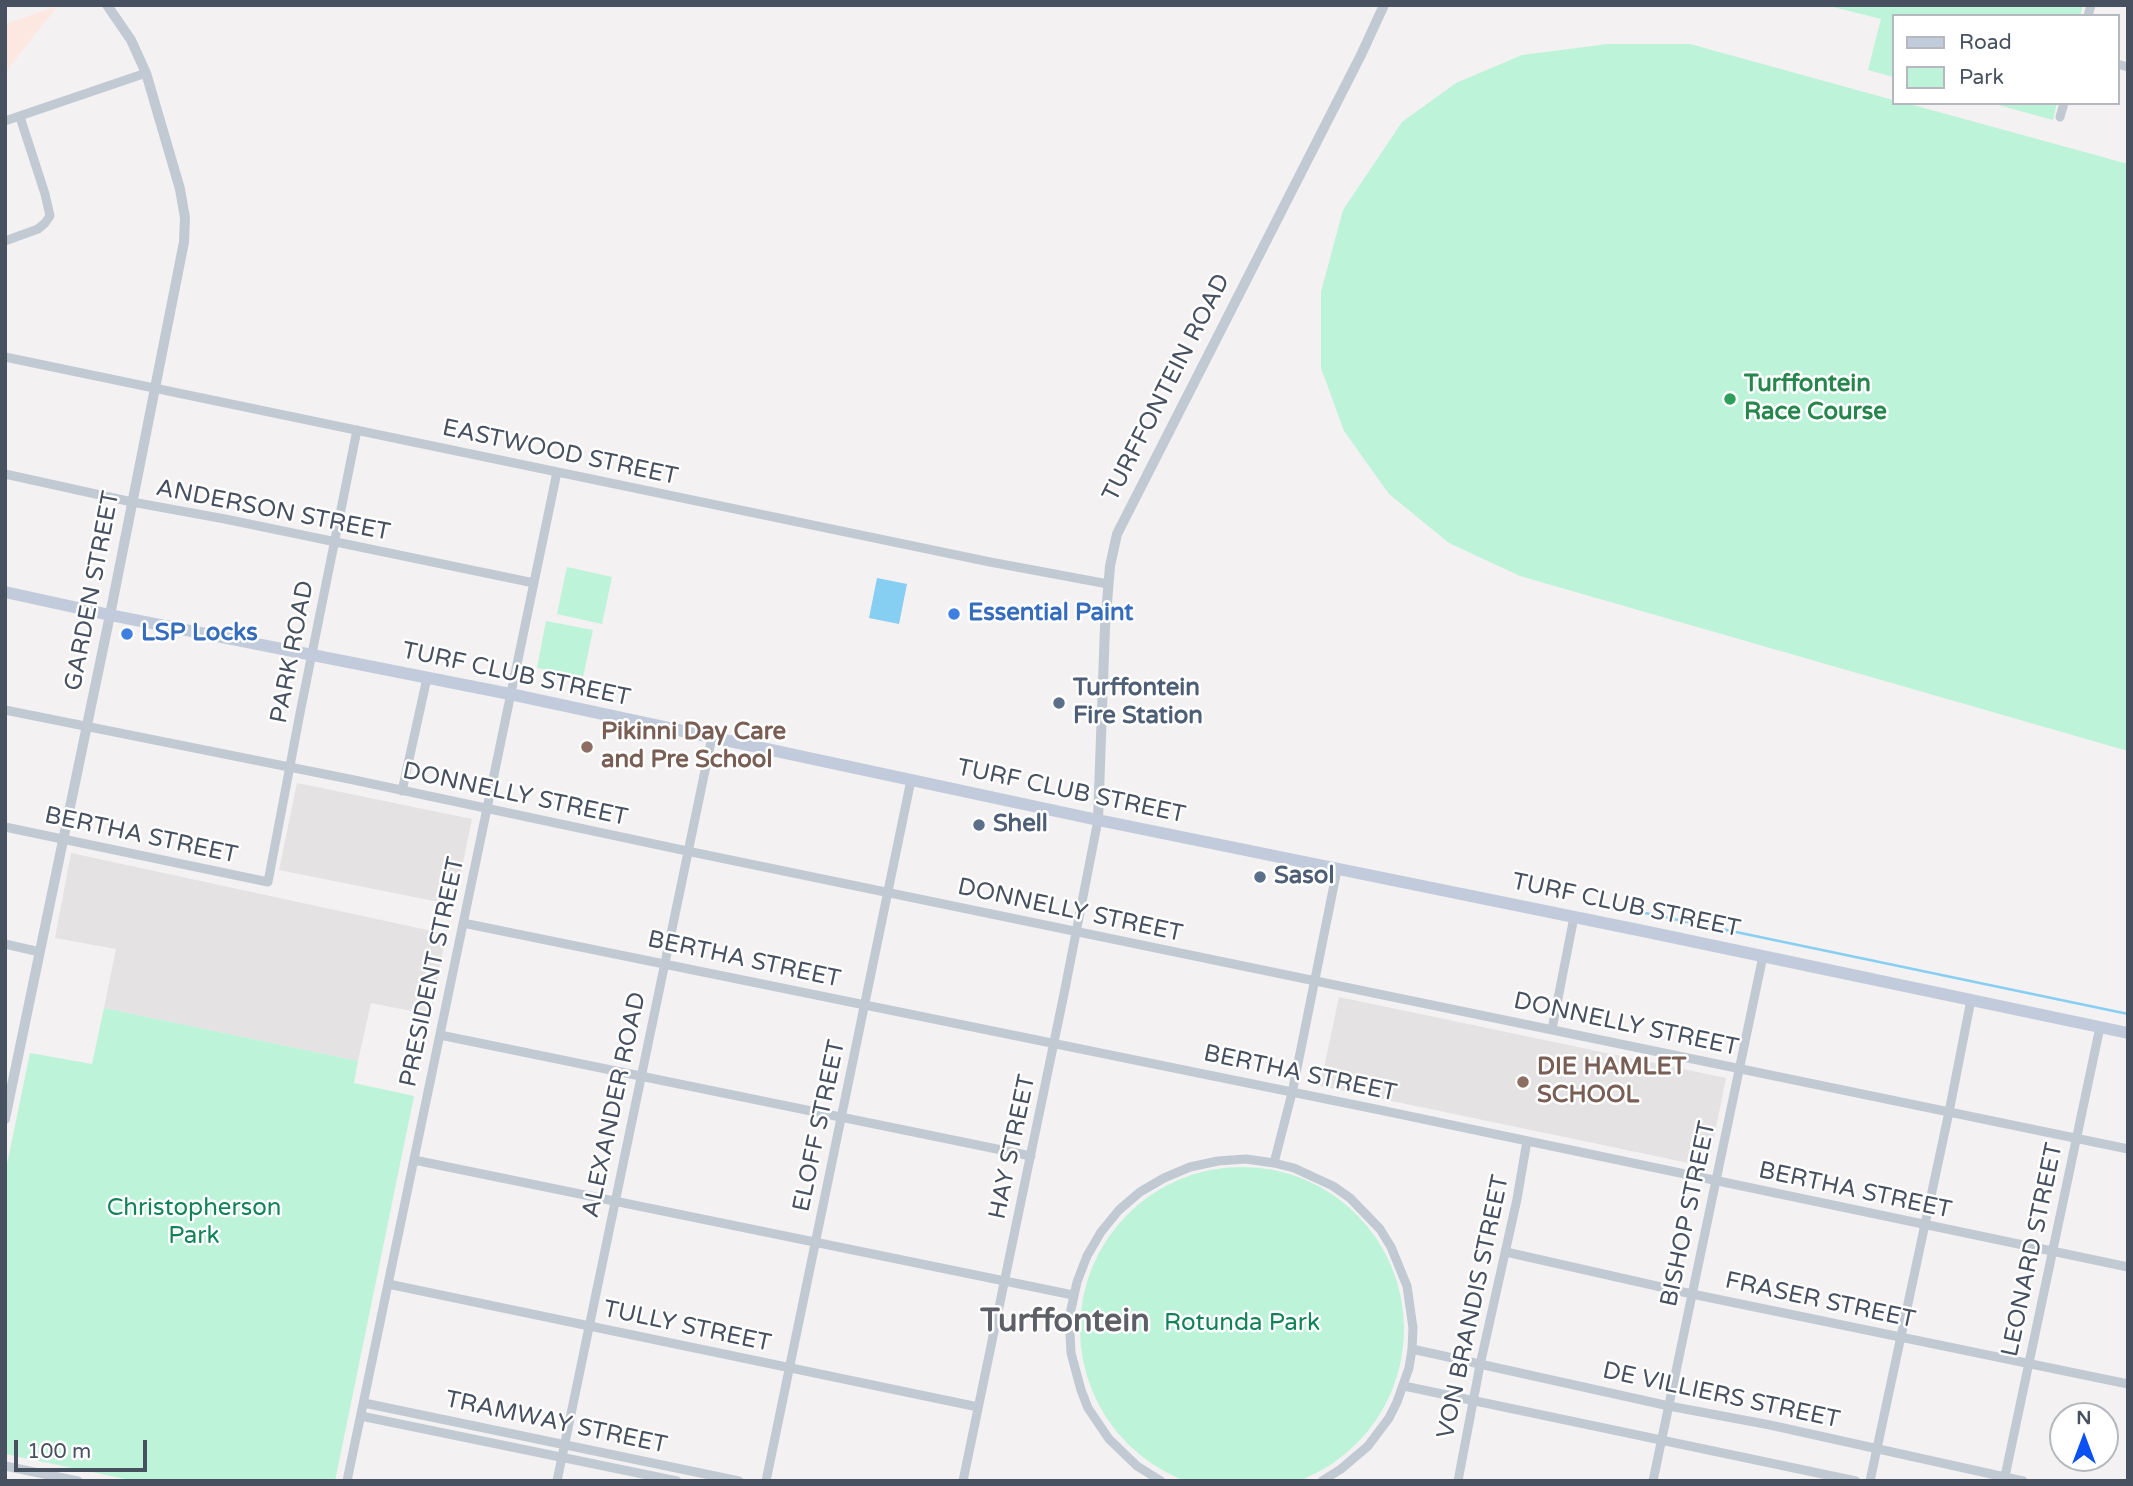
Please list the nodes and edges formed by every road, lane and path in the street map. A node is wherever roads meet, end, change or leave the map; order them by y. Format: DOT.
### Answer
graph roads {
  1 [pos="107,5"];
  2 [pos="1384,5"];
  3 [pos="146,73"];
  4 [pos="2063,105"];
  5 [pos="20,117"];
  6 [pos="2060,117"];
  7 [pos="5,121"];
  8 [pos="5,241"];
  9 [pos="5,357"];
  10 [pos="155,388"];
  11 [pos="357,430"];
  12 [pos="557,472"];
  13 [pos="5,474"];
  14 [pos="132,502"];
  15 [pos="335,543"];
  16 [pos="534,583"];
  17 [pos="1108,584"];
  18 [pos="5,592"];
  19 [pos="110,615"];
  20 [pos="312,654"];
  21 [pos="427,678"];
  22 [pos="510,694"];
  23 [pos="5,710"];
  24 [pos="87,727"];
  25 [pos="712,737"];
  26 [pos="290,767"];
  27 [pos="911,779"];
  28 [pos="402,792"];
  29 [pos="486,809"];
  30 [pos="1098,820"];
  31 [pos="5,827"];
  32 [pos="64,839"];
  33 [pos="687,851"];
  34 [pos="1338,870"];
  35 [pos="268,882"];
  36 [pos="888,892"];
  37 [pos="1574,917"];
  38 [pos="463,923"];
  39 [pos="1076,932"];
  40 [pos="5,944"];
  41 [pos="40,952"];
  42 [pos="1763,956"];
  43 [pos="664,963"];
  44 [pos="1314,981"];
  45 [pos="1971,1000"];
  46 [pos="865,1005"];
  47 [pos="2100,1027"];
  48 [pos="1552,1029"];
  49 [pos="2128,1033"];
  50 [pos="440,1035"];
  51 [pos="1054,1044"];
  52 [pos="1739,1068"];
  53 [pos="10,1076"];
  54 [pos="641,1076"];
  55 [pos="1292,1093"];
  56 [pos="1949,1112"];
  57 [pos="842,1118"];
  58 [pos="5,1119"];
  59 [pos="2077,1138"];
  60 [pos="1527,1141"];
  61 [pos="2128,1149"];
  62 [pos="1031,1157"];
  63 [pos="414,1160"];
  64 [pos="1274,1163"];
  65 [pos="1715,1181"];
  66 [pos="614,1201"];
  67 [pos="1924,1225"];
  68 [pos="816,1243"];
  69 [pos="2051,1251"];
  70 [pos="1506,1252"];
  71 [pos="2128,1267"];
  72 [pos="1005,1282"];
  73 [pos="388,1284"];
  74 [pos="1692,1294"];
  75 [pos="1073,1295"];
  76 [pos="588,1326"];
  77 [pos="1901,1337"];
  78 [pos="1412,1349"];
  79 [pos="1480,1364"];
  80 [pos="2028,1364"];
  81 [pos="788,1367"];
  82 [pos="2128,1384"];
  83 [pos="1404,1386"];
  84 [pos="1473,1401"];
  85 [pos="364,1403"];
  86 [pos="1669,1406"];
  87 [pos="978,1407"];
  88 [pos="361,1416"];
  89 [pos="463,1423"];
  90 [pos="460,1436"];
  91 [pos="1662,1439"];
  92 [pos="564,1444"];
  93 [pos="1877,1449"];
  94 [pos="562,1457"];
  95 [pos="5,1466"];
  96 [pos="2005,1479"];
  97 [pos="78,1481"];
  98 [pos="348,1481"];
  99 [pos="557,1481"];
  100 [pos="677,1481"];
  101 [pos="739,1481"];
  102 [pos="766,1481"];
  103 [pos="963,1481"];
  104 [pos="1161,1481"];
  105 [pos="1322,1481"];
  106 [pos="1458,1481"];
  107 [pos="1653,1481"];
  108 [pos="1856,1481"];
  109 [pos="1870,1481"];
  110 [pos="2023,1481"];
  1 -- 3 [label="street, GARDEN STREET"];
  2 -- 17 [label="street, TURFFONTEIN ROAD"];
  3 -- 5 [label="street"];
  3 -- 10 [label="street, GARDEN STREET"];
  4 -- 6 [label="street"];
  5 -- 7 [label="street"];
  5 -- 8 [label="street"];
  9 -- 10 [label="street, EASTWOOD STREET"];
  10 -- 11 [label="street, EASTWOOD STREET"];
  10 -- 14 [label="street, GARDEN STREET"];
  11 -- 12 [label="street, EASTWOOD STREET"];
  11 -- 15 [label="street, PARK ROAD"];
  12 -- 16 [label="street, PRESIDENT STREET"];
  12 -- 17 [label="street, EASTWOOD STREET"];
  13 -- 14 [label="street, ANDERSON STREET"];
  14 -- 15 [label="street, ANDERSON STREET"];
  14 -- 19 [label="street, GARDEN STREET"];
  15 -- 16 [label="street, ANDERSON STREET"];
  15 -- 20 [label="street, PARK ROAD"];
  16 -- 22 [label="street, PRESIDENT STREET"];
  17 -- 30 [label="street, TURFFONTEIN ROAD"];
  18 -- 19 [label="main road, TURF CLUB STREET"];
  19 -- 20 [label="main road, TURF CLUB STREET"];
  19 -- 24 [label="street, GARDEN STREET"];
  20 -- 21 [label="main road, TURF CLUB STREET"];
  20 -- 26 [label="street, PARK ROAD"];
  21 -- 22 [label="main road, TURF CLUB STREET"];
  21 -- 28 [label="street"];
  22 -- 25 [label="main road, TURF CLUB STREET"];
  22 -- 29 [label="street, PRESIDENT STREET"];
  23 -- 24 [label="street, DONNELLY STREET"];
  24 -- 26 [label="street, DONNELLY STREET"];
  24 -- 32 [label="street, GARDEN STREET"];
  25 -- 27 [label="main road, TURF CLUB STREET"];
  25 -- 33 [label="street, ALEXANDER ROAD"];
  26 -- 28 [label="street, DONNELLY STREET"];
  26 -- 35 [label="street, PARK ROAD"];
  27 -- 30 [label="main road, TURF CLUB STREET"];
  27 -- 36 [label="street, ELOFF STREET"];
  28 -- 29 [label="street, DONNELLY STREET"];
  29 -- 33 [label="street, DONNELLY STREET"];
  29 -- 38 [label="street, PRESIDENT STREET"];
  30 -- 34 [label="main road, TURF CLUB STREET"];
  30 -- 39 [label="street, HAY STREET"];
  31 -- 32 [label="street, BERTHA STREET"];
  32 -- 35 [label="street, BERTHA STREET"];
  32 -- 41 [label="street, GARDEN STREET"];
  33 -- 36 [label="street, DONNELLY STREET"];
  33 -- 43 [label="street, ALEXANDER ROAD"];
  34 -- 37 [label="main road, TURF CLUB STREET"];
  34 -- 44 [label="street"];
  36 -- 39 [label="street, DONNELLY STREET"];
  36 -- 46 [label="street, ELOFF STREET"];
  37 -- 42 [label="main road, TURF CLUB STREET"];
  37 -- 48 [label="street"];
  38 -- 43 [label="street, BERTHA STREET"];
  38 -- 50 [label="street, PRESIDENT STREET"];
  39 -- 44 [label="street, DONNELLY STREET"];
  39 -- 51 [label="street, HAY STREET"];
  40 -- 41 [label="street"];
  41 -- 53 [label="street, GARDEN STREET"];
  42 -- 45 [label="main road, TURF CLUB STREET"];
  42 -- 52 [label="street, BISHOP STREET"];
  43 -- 46 [label="street, BERTHA STREET"];
  43 -- 54 [label="street, ALEXANDER ROAD"];
  44 -- 48 [label="street, DONNELLY STREET"];
  44 -- 55 [label="street"];
  45 -- 47 [label="main road, TURF CLUB STREET"];
  45 -- 56 [label="street"];
  46 -- 51 [label="street, BERTHA STREET"];
  46 -- 57 [label="street, ELOFF STREET"];
  47 -- 49 [label="main road, TURF CLUB STREET"];
  47 -- 59 [label="street, LEONARD STREET"];
  48 -- 52 [label="street, DONNELLY STREET"];
  50 -- 54 [label="street"];
  50 -- 63 [label="street, PRESIDENT STREET"];
  51 -- 55 [label="street, BERTHA STREET"];
  51 -- 62 [label="street, HAY STREET"];
  52 -- 56 [label="street, DONNELLY STREET"];
  52 -- 65 [label="street, BISHOP STREET"];
  53 -- 58 [label="street, GARDEN STREET"];
  54 -- 57 [label="street"];
  54 -- 66 [label="street, ALEXANDER ROAD"];
  55 -- 60 [label="street, BERTHA STREET"];
  55 -- 64 [label="street"];
  56 -- 59 [label="street, DONNELLY STREET"];
  56 -- 67 [label="street"];
  57 -- 62 [label="street"];
  57 -- 68 [label="street, ELOFF STREET"];
  59 -- 61 [label="street, DONNELLY STREET"];
  59 -- 69 [label="street, LEONARD STREET"];
  60 -- 65 [label="street, BERTHA STREET"];
  60 -- 70 [label="street, VON BRANDIS STREET"];
  62 -- 72 [label="street, HAY STREET"];
  63 -- 66 [label="street"];
  63 -- 73 [label="street, PRESIDENT STREET"];
  64 -- 75 [label="street"];
  64 -- 78 [label="street"];
  65 -- 67 [label="street, BERTHA STREET"];
  65 -- 74 [label="street, BISHOP STREET"];
  66 -- 68 [label="street"];
  66 -- 76 [label="street, ALEXANDER ROAD"];
  67 -- 69 [label="street, BERTHA STREET"];
  67 -- 77 [label="street"];
  68 -- 72 [label="street"];
  68 -- 81 [label="street, ELOFF STREET"];
  69 -- 71 [label="street, BERTHA STREET"];
  69 -- 80 [label="street, LEONARD STREET"];
  70 -- 74 [label="street, FRASER STREET"];
  70 -- 79 [label="street, VON BRANDIS STREET"];
  72 -- 75 [label="street"];
  72 -- 87 [label="street, HAY STREET"];
  73 -- 76 [label="street, TULLY STREET"];
  73 -- 85 [label="street, PRESIDENT STREET"];
  74 -- 77 [label="street, FRASER STREET"];
  74 -- 86 [label="street, BISHOP STREET"];
  75 -- 104 [label="street"];
  76 -- 81 [label="street, TULLY STREET"];
  76 -- 92 [label="street, ALEXANDER ROAD"];
  77 -- 80 [label="street, FRASER STREET"];
  77 -- 93 [label="street"];
  78 -- 79 [label="street, DE VILLIERS STREET"];
  78 -- 83 [label="street"];
  79 -- 84 [label="street, VON BRANDIS STREET"];
  79 -- 86 [label="street, DE VILLIERS STREET"];
  80 -- 82 [label="street, FRASER STREET"];
  80 -- 96 [label="street, LEONARD STREET"];
  81 -- 87 [label="street, TULLY STREET"];
  81 -- 102 [label="street, ELOFF STREET"];
  83 -- 84 [label="street"];
  83 -- 105 [label="street"];
  84 -- 91 [label="street"];
  84 -- 106 [label="street, VON BRANDIS STREET"];
  85 -- 88 [label="street, PRESIDENT STREET"];
  85 -- 89 [label="street, TRAMWAY STREET"];
  86 -- 91 [label="street, BISHOP STREET"];
  86 -- 93 [label="street, DE VILLIERS STREET"];
  87 -- 103 [label="street, HAY STREET"];
  88 -- 90 [label="street, TRAMWAY STREET"];
  88 -- 98 [label="street, PRESIDENT STREET"];
  89 -- 90 [label="street"];
  89 -- 92 [label="street, TRAMWAY STREET"];
  90 -- 94 [label="street, TRAMWAY STREET"];
  91 -- 107 [label="street, BISHOP STREET"];
  91 -- 108 [label="street"];
  92 -- 94 [label="street, ALEXANDER ROAD"];
  92 -- 101 [label="street, TRAMWAY STREET"];
  93 -- 96 [label="street, DE VILLIERS STREET"];
  93 -- 109 [label="street"];
  94 -- 99 [label="street, ALEXANDER ROAD"];
  94 -- 100 [label="street, TRAMWAY STREET"];
  95 -- 97 [label="street"];
  96 -- 110 [label="street, DE VILLIERS STREET"];
}
